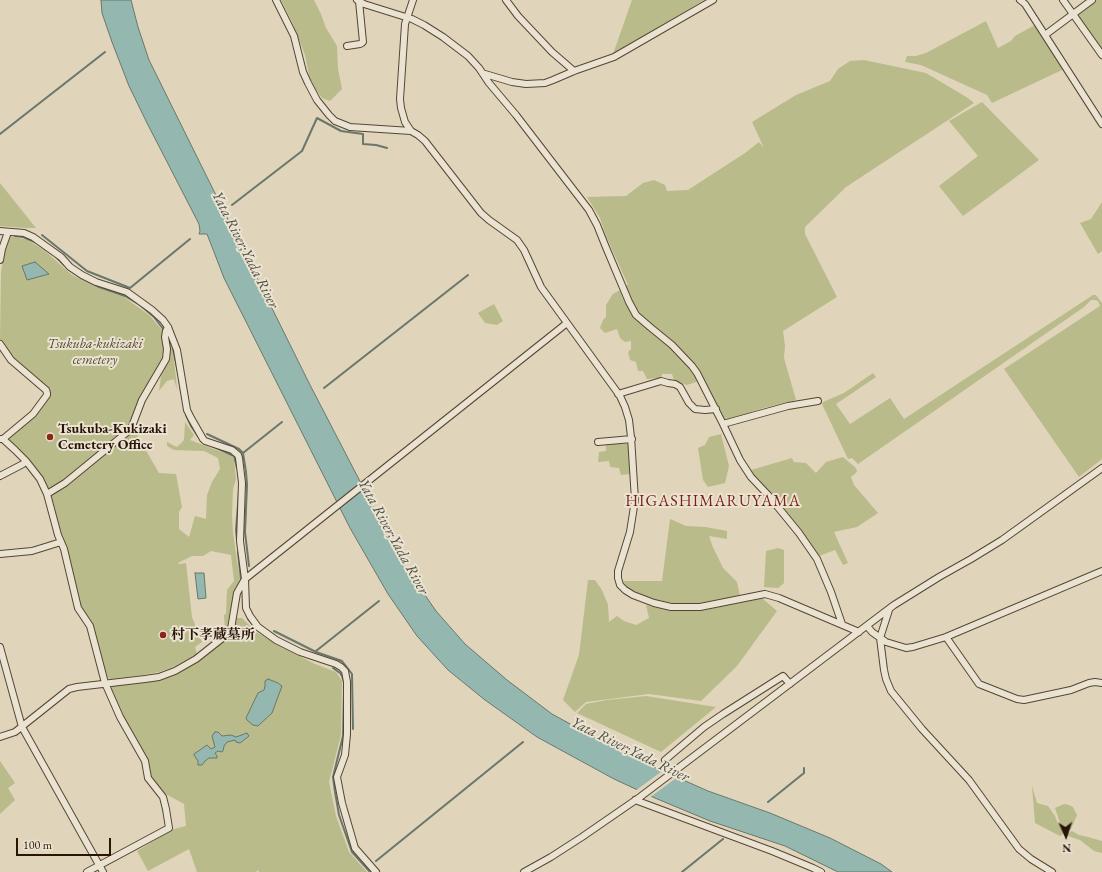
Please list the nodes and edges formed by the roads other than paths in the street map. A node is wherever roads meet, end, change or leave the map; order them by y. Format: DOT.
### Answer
graph roads {
  1 [pos="276,0"];
  2 [pos="413,0"];
  3 [pos="506,0"];
  4 [pos="713,0"];
  5 [pos="1020,0"];
  6 [pos="1063,0"];
  7 [pos="1092,0"];
  8 [pos="358,1"];
  9 [pos="1073,14"];
  10 [pos="407,18"];
  11 [pos="1045,35"];
  12 [pos="347,46"];
  13 [pos="1102,55"];
  14 [pos="574,71"];
  15 [pos="484,74"];
  16 [pos="1102,124"];
  17 [pos="411,131"];
  18 [pos="0,231"];
  19 [pos="8,232"];
  20 [pos="0,260"];
  21 [pos="567,323"];
  22 [pos="168,327"];
  23 [pos="0,344"];
  24 [pos="618,394"];
  25 [pos="818,401"];
  26 [pos="716,409"];
  27 [pos="723,424"];
  28 [pos="1,439"];
  29 [pos="632,439"];
  30 [pos="598,442"];
  31 [pos="26,460"];
  32 [pos="1102,468"];
  33 [pos="0,476"];
  34 [pos="46,494"];
  35 [pos="61,542"];
  36 [pos="0,554"];
  37 [pos="1102,571"];
  38 [pos="245,579"];
  39 [pos="889,610"];
  40 [pos="842,624"];
  41 [pos="867,626"];
  42 [pos="859,632"];
  43 [pos="946,637"];
  44 [pos="880,638"];
  45 [pos="0,647"];
  46 [pos="105,683"];
  47 [pos="1102,683"];
  48 [pos="790,684"];
  49 [pos="22,726"];
  50 [pos="1,736"];
  51 [pos="665,760"];
  52 [pos="637,798"];
  53 [pos="99,865"];
  54 [pos="87,872"];
  55 [pos="103,872"];
  56 [pos="376,872"];
  57 [pos="524,872"];
  58 [pos="821,872"];
  59 [pos="1052,872"];
  1 -- 17 [label="street"];
  2 -- 10 [label="street"];
  3 -- 14 [label="street"];
  4 -- 14 [label="street"];
  5 -- 11 [label="street"];
  6 -- 9 [label="street"];
  7 -- 9 [label="street"];
  8 -- 10 [label="street"];
  8 -- 12 [label="street"];
  9 -- 11 [label="street"];
  9 -- 13 [label="street"];
  10 -- 15 [label="street"];
  10 -- 17 [label="street"];
  11 -- 16 [label="street"];
  14 -- 15 [label="street"];
  15 -- 26 [label="street"];
  17 -- 21 [label="street"];
  18 -- 19 [label="street"];
  19 -- 20 [label="street"];
  19 -- 22 [label="street"];
  21 -- 24 [label="street"];
  21 -- 38 [label="street"];
  22 -- 34 [label="street"];
  22 -- 38 [label="street"];
  23 -- 28 [label="street"];
  24 -- 26 [label="street"];
  24 -- 29 [label="street"];
  25 -- 27 [label="street"];
  26 -- 27 [label="street"];
  27 -- 40 [label="street"];
  28 -- 31 [label="street"];
  29 -- 30 [label="street"];
  29 -- 40 [label="street"];
  31 -- 33 [label="street"];
  31 -- 34 [label="street"];
  32 -- 39 [label="street"];
  34 -- 35 [label="street"];
  35 -- 36 [label="street"];
  35 -- 46 [label="street"];
  37 -- 43 [label="street"];
  38 -- 46 [label="street"];
  38 -- 56 [label="street"];
  39 -- 41 [label="street"];
  39 -- 44 [label="street"];
  40 -- 42 [label="street"];
  41 -- 42 [label="street"];
  41 -- 44 [label="street"];
  42 -- 48 [label="street"];
  43 -- 44 [label="street"];
  43 -- 47 [label="street"];
  44 -- 59 [label="street"];
  45 -- 49 [label="street"];
  46 -- 49 [label="street"];
  46 -- 53 [label="street"];
  48 -- 51 [label="street"];
  48 -- 52 [label="street"];
  49 -- 50 [label="street"];
  49 -- 53 [label="street"];
  52 -- 57 [label="street"];
  52 -- 58 [label="street"];
  53 -- 54 [label="street"];
  53 -- 55 [label="street"];
}
